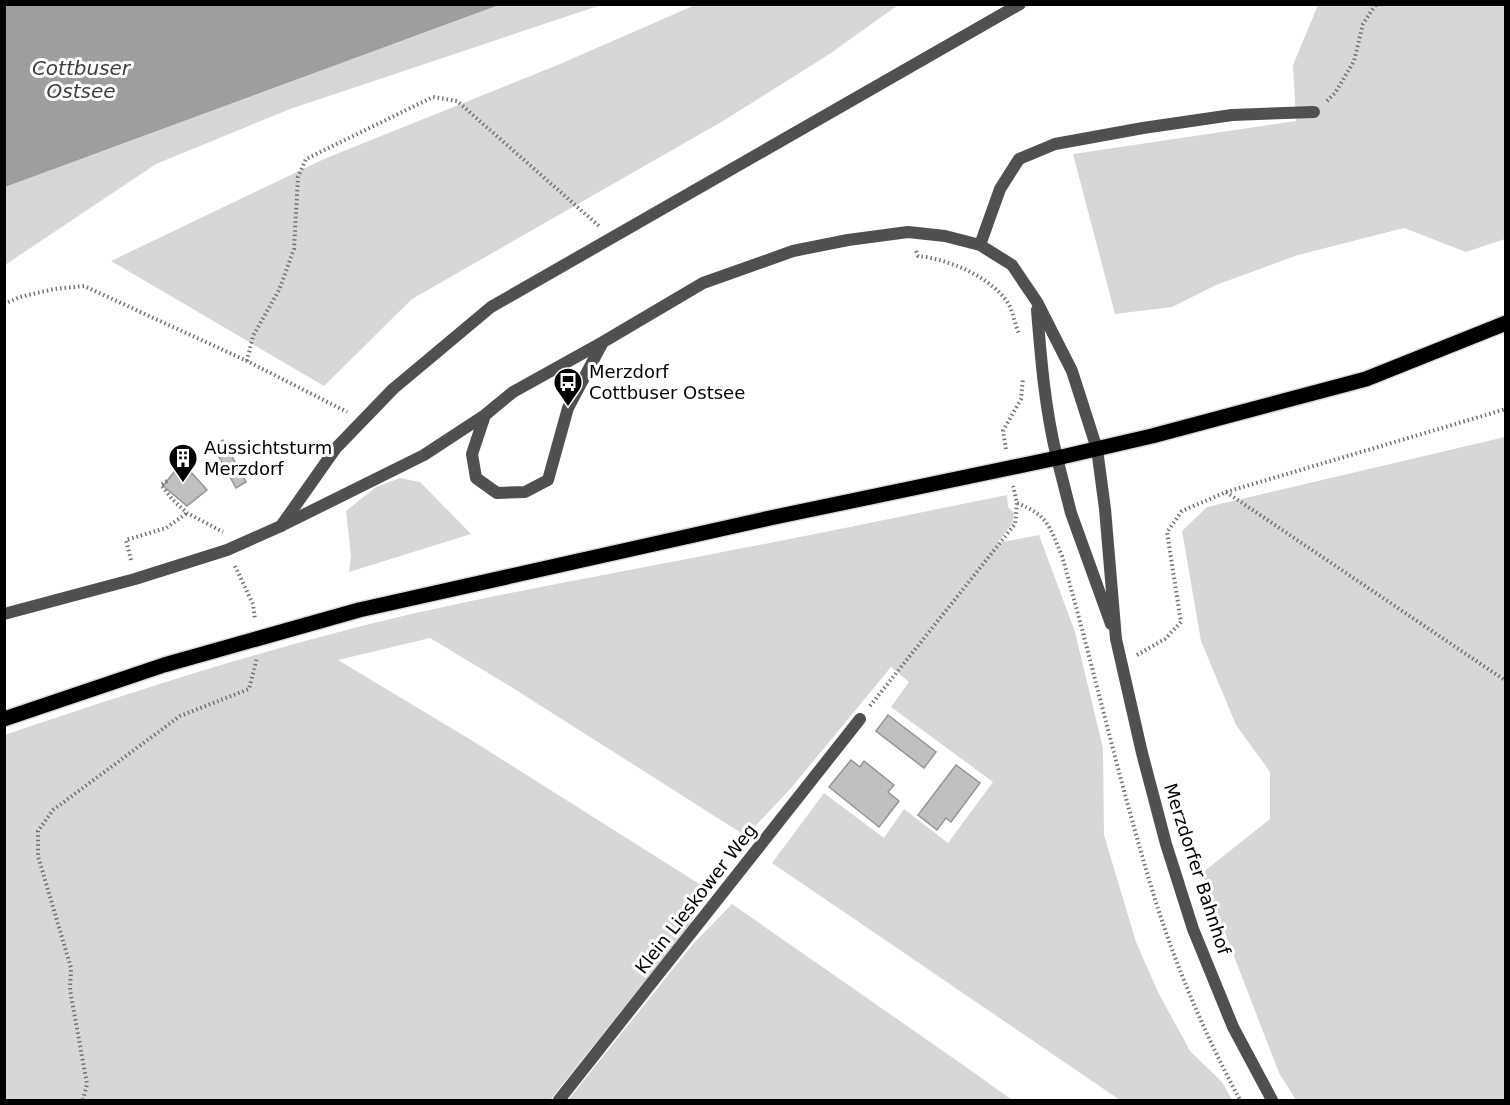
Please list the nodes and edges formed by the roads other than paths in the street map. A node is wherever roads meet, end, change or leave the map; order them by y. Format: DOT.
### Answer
graph roads {
  1 [pos="1020,4"];
  2 [pos="1314,112"];
  3 [pos="980,245"];
  4 [pos="1037,302"];
  5 [pos="1506,323"];
  6 [pos="603,342"];
  7 [pos="485,415"];
  8 [pos="1097,449"];
  9 [pos="1057,458"];
  10 [pos="281,526"];
  11 [pos="4,614"];
  12 [pos="1116,639"];
  13 [pos="860,718"];
  14 [pos="4,719"];
  15 [pos="559,1101"];
  16 [pos="1272,1101"];
  1 -- 10 [label="street"];
  2 -- 3 [label="street"];
  3 -- 4 [label="street"];
  3 -- 6 [label="street"];
  4 -- 8 [label="street"];
  4 -- 9 [label="street"];
  5 -- 8 [label="main road"];
  6 -- 7 [label="street"];
  6 -- 7 [label="street"];
  7 -- 10 [label="street"];
  8 -- 9 [label="main road"];
  8 -- 12 [label="street"];
  9 -- 12 [label="street"];
  9 -- 14 [label="main road"];
  10 -- 11 [label="street"];
  12 -- 16 [label="street, Merzdorfer Bahnhof"];
  13 -- 15 [label="street, Klein Lieskower Weg"];
}
